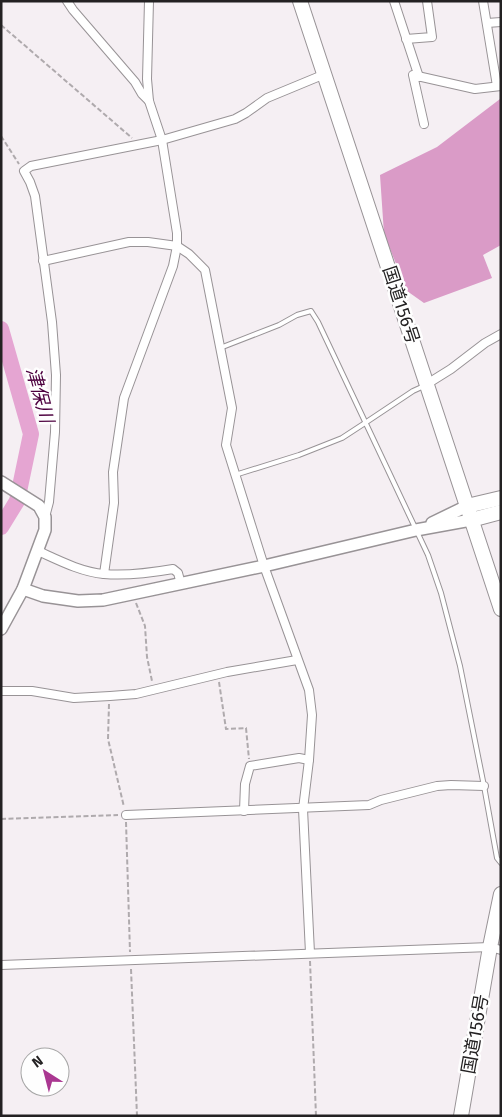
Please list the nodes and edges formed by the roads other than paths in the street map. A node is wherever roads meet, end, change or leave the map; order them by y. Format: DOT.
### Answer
graph roads {
  1 [pos="67,1"];
  2 [pos="149,1"];
  3 [pos="300,1"];
  4 [pos="394,1"];
  5 [pos="427,1"];
  6 [pos="483,1"];
  7 [pos="501,22"];
  8 [pos="487,23"];
  9 [pos="406,39"];
  10 [pos="325,74"];
  11 [pos="419,77"];
  12 [pos="499,86"];
  13 [pos="149,101"];
  14 [pos="424,124"];
  15 [pos="162,140"];
  16 [pos="177,246"];
  17 [pos="43,261"];
  18 [pos="501,334"];
  19 [pos="220,348"];
  20 [pos="427,384"];
  21 [pos="365,424"];
  22 [pos="235,475"];
  23 [pos="1,482"];
  24 [pos="501,498"];
  25 [pos="467,506"];
  26 [pos="42,511"];
  27 [pos="501,512"];
  28 [pos="471,520"];
  29 [pos="416,530"];
  30 [pos="38,551"];
  31 [pos="264,566"];
  32 [pos="104,574"];
  33 [pos="181,584"];
  34 [pos="22,589"];
  35 [pos="501,609"];
  36 [pos="1,629"];
  37 [pos="297,660"];
  38 [pos="1,692"];
  39 [pos="309,760"];
  40 [pos="484,786"];
  41 [pos="303,808"];
  42 [pos="244,811"];
  43 [pos="126,815"];
  44 [pos="501,863"];
  45 [pos="501,894"];
  46 [pos="496,949"];
  47 [pos="310,953"];
  48 [pos="1,965"];
  49 [pos="461,1116"];
  1 -- 13 [label="street"];
  2 -- 13 [label="street"];
  3 -- 10 [label="highway, 国道156号"];
  4 -- 9 [label="street"];
  5 -- 9 [label="street"];
  6 -- 8 [label="street"];
  7 -- 8 [label="street"];
  8 -- 12 [label="street"];
  9 -- 11 [label="street"];
  10 -- 15 [label="street"];
  10 -- 20 [label="highway, 国道156号"];
  11 -- 12 [label="street"];
  11 -- 14 [label="street"];
  13 -- 15 [label="street"];
  15 -- 16 [label="street"];
  15 -- 17 [label="street"];
  16 -- 17 [label="street"];
  16 -- 19 [label="street"];
  16 -- 32 [label="street"];
  17 -- 26 [label="street"];
  18 -- 20 [label="street"];
  19 -- 21 [label="lane"];
  19 -- 22 [label="street"];
  20 -- 21 [label="lane"];
  20 -- 25 [label="highway, 国道156号"];
  21 -- 22 [label="lane"];
  21 -- 29 [label="lane"];
  22 -- 31 [label="street"];
  23 -- 26 [label="street"];
  24 -- 25 [label="highway"];
  25 -- 28 [label="highway, 国道156号"];
  25 -- 29 [label="street"];
  26 -- 30 [label="street"];
  27 -- 28 [label="highway"];
  28 -- 29 [label="street"];
  28 -- 35 [label="highway, 国道156号"];
  29 -- 31 [label="street"];
  29 -- 40 [label="lane"];
  30 -- 32 [label="street"];
  30 -- 34 [label="street"];
  31 -- 33 [label="street"];
  31 -- 37 [label="street"];
  32 -- 33 [label="street"];
  33 -- 34 [label="street"];
  34 -- 36 [label="street"];
  37 -- 38 [label="street"];
  37 -- 39 [label="street"];
  39 -- 41 [label="street"];
  39 -- 42 [label="street"];
  40 -- 41 [label="street"];
  40 -- 44 [label="lane"];
  41 -- 42 [label="street"];
  41 -- 47 [label="street"];
  42 -- 43 [label="street"];
  45 -- 46 [label="highway, 国道156号"];
  46 -- 47 [label="street"];
  46 -- 49 [label="highway, 国道156号"];
  47 -- 48 [label="street"];
}
